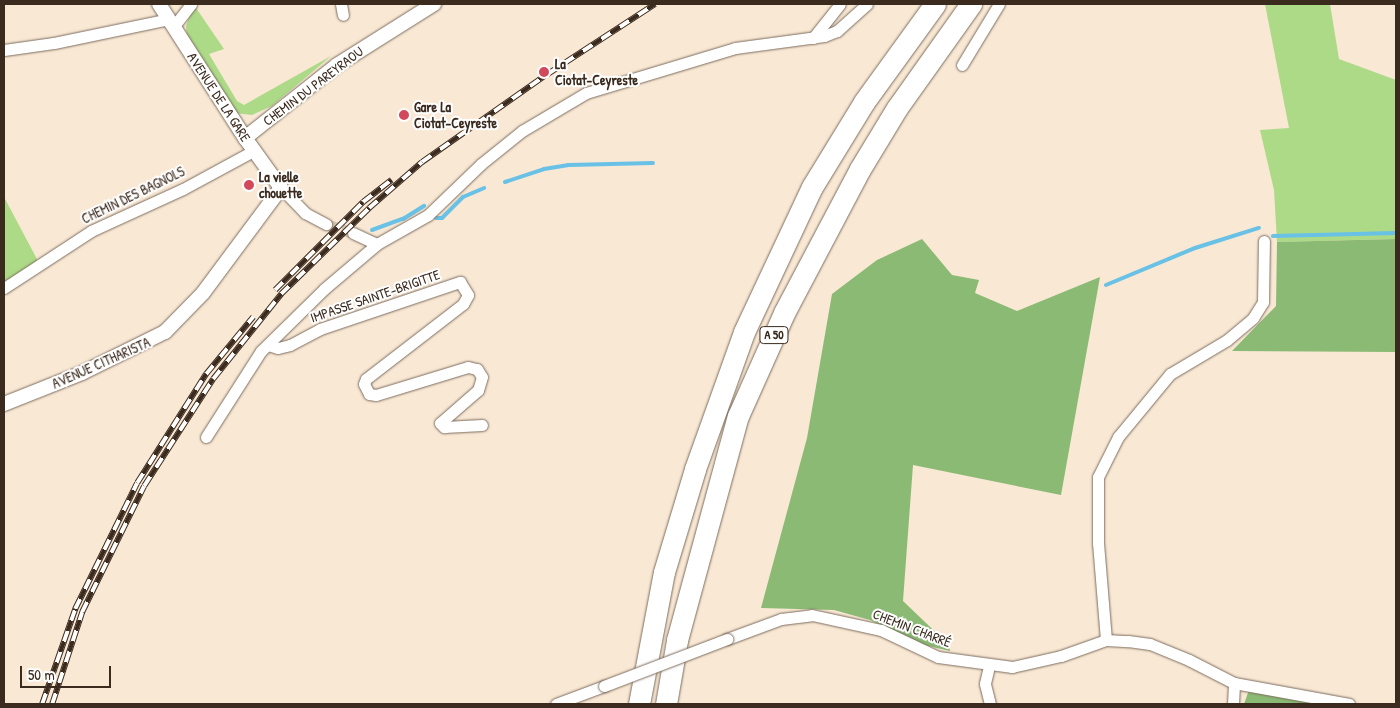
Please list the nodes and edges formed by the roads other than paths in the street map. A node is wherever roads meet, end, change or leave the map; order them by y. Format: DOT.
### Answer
graph roads {
  1 [pos="159,4"];
  2 [pos="191,4"];
  3 [pos="434,4"];
  4 [pos="840,4"];
  5 [pos="867,4"];
  6 [pos="935,4"];
  7 [pos="971,4"];
  8 [pos="999,4"];
  9 [pos="171,22"];
  10 [pos="813,38"];
  11 [pos="4,50"];
  12 [pos="962,65"];
  13 [pos="245,138"];
  14 [pos="253,151"];
  15 [pos="281,188"];
  16 [pos="326,224"];
  17 [pos="352,234"];
  18 [pos="1264,241"];
  19 [pos="377,244"];
  20 [pos="4,288"];
  21 [pos="268,345"];
  22 [pos="4,404"];
  23 [pos="482,425"];
  24 [pos="206,437"];
  25 [pos="1106,640"];
  26 [pos="989,666"];
  27 [pos="1234,683"];
  28 [pos="556,704"];
  29 [pos="639,704"];
  30 [pos="666,704"];
  31 [pos="990,704"];
  32 [pos="1233,704"];
  33 [pos="1349,704"];
  1 -- 9 [label="street, AVENUE DE LA GARE"];
  2 -- 9 [label="street"];
  3 -- 13 [label="street, CHEMIN DU PAREYRAOU"];
  4 -- 10 [label="street"];
  5 -- 10 [label="street"];
  6 -- 29 [label="highway, A 50"];
  7 -- 30 [label="highway, A 50"];
  8 -- 12 [label="street"];
  9 -- 11 [label="street"];
  9 -- 13 [label="street, AVENUE DE LA GARE"];
  10 -- 19 [label="street"];
  13 -- 14 [label="street, AVENUE DE LA GARE"];
  14 -- 15 [label="street, AVENUE DE LA GARE"];
  14 -- 20 [label="street, CHEMIN DES BAGNOLS"];
  15 -- 16 [label="street"];
  15 -- 22 [label="street, AVENUE CITHARISTA"];
  17 -- 19 [label="street"];
  18 -- 25 [label="street"];
  19 -- 21 [label="street"];
  21 -- 23 [label="street, IMPASSE SAINTE-BRIGITTE"];
  21 -- 24 [label="street"];
  25 -- 26 [label="street, CHEMIN CHARRÉ"];
  25 -- 27 [label="street, CHEMIN CHARRÉ"];
  26 -- 28 [label="street, CHEMIN CHARRÉ, bridge"];
  26 -- 31 [label="street"];
  27 -- 32 [label="street"];
  27 -- 33 [label="street, CHEMIN CHARRÉ"];
}
